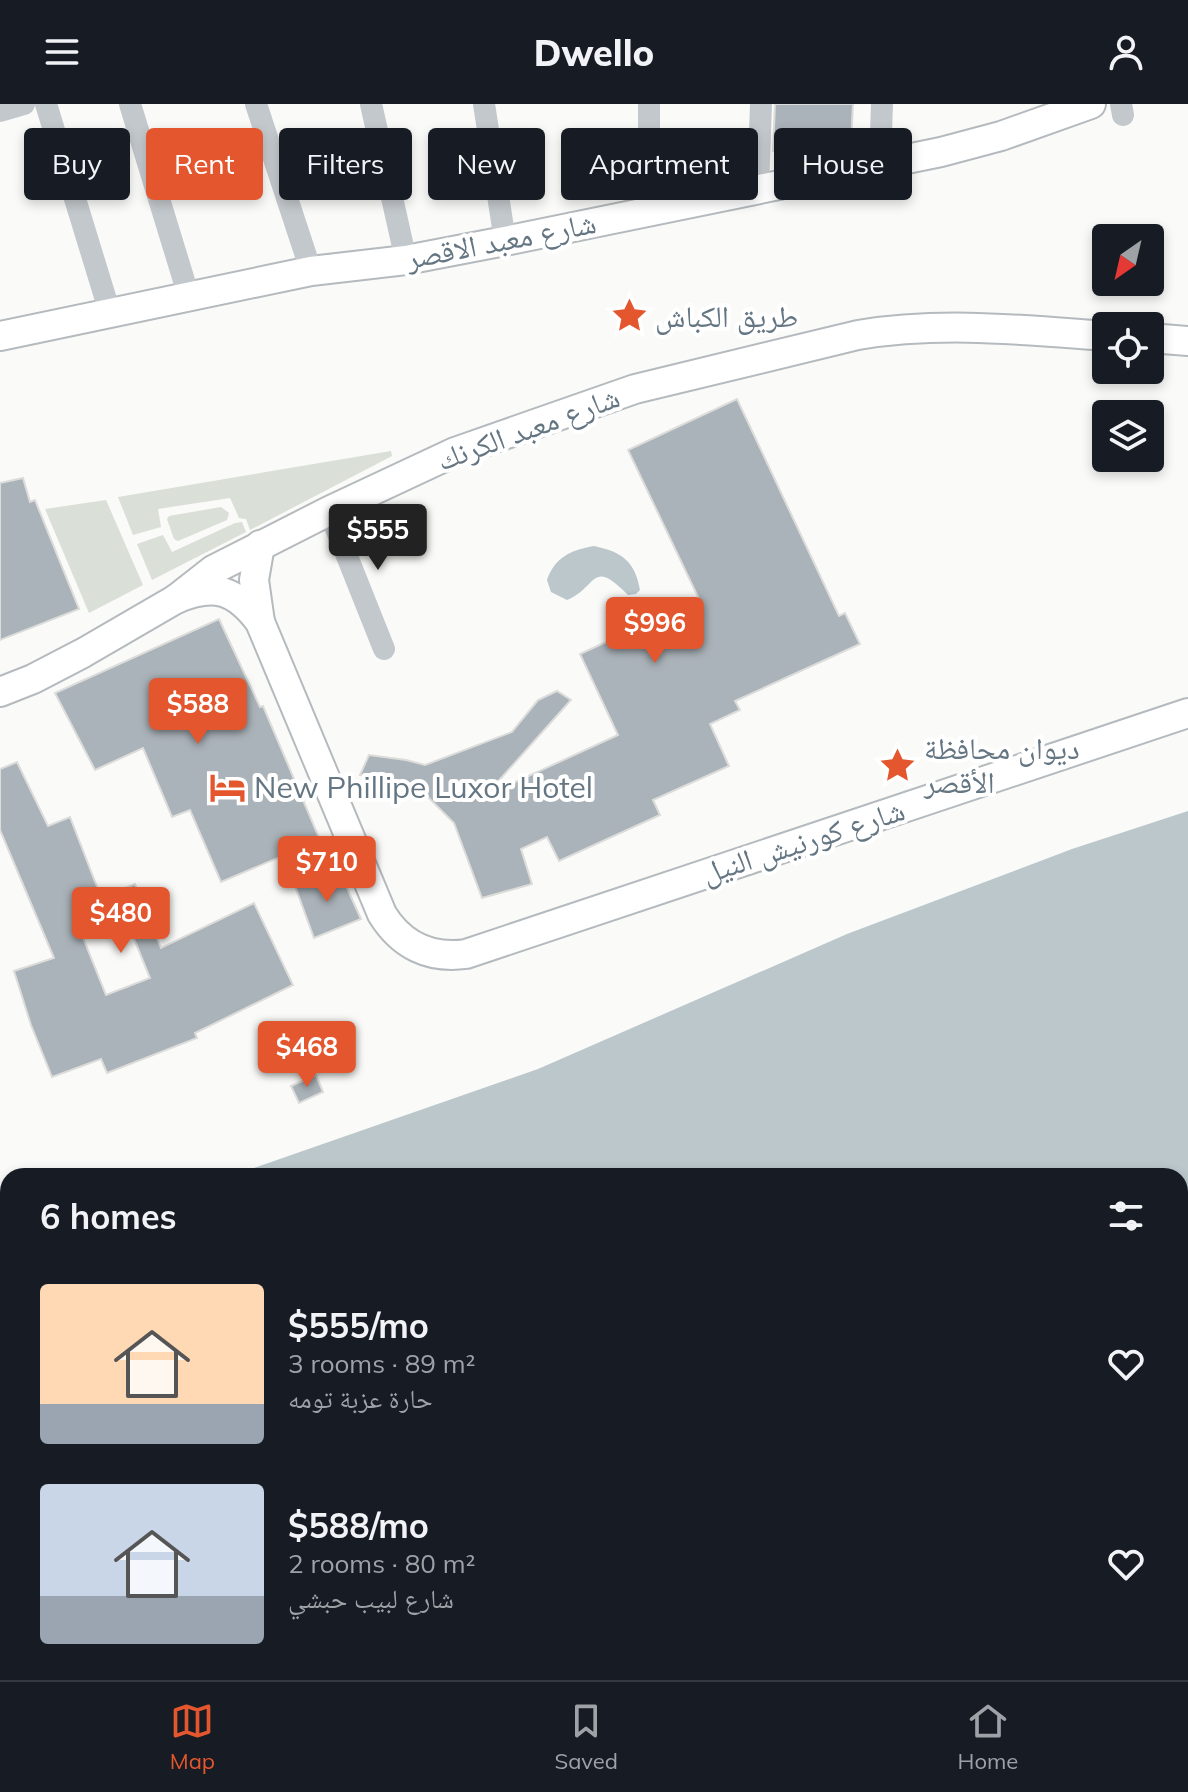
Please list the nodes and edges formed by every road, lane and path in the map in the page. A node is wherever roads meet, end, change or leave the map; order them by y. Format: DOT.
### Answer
graph roads {
  1 [pos="46,104"];
  2 [pos="130,104"];
  3 [pos="256,104"];
  4 [pos="371,104"];
  5 [pos="484,104"];
  6 [pos="649,104"];
  7 [pos="761,104"];
  8 [pos="882,104"];
  9 [pos="1091,104"];
  10 [pos="881,128"];
  11 [pos="912,157"];
  12 [pos="774,186"];
  13 [pos="758,189"];
  14 [pos="706,200"];
  15 [pos="649,212"];
  16 [pos="505,241"];
  17 [pos="406,260"];
  18 [pos="311,271"];
  19 [pos="189,297"];
  20 [pos="110,313"];
  21 [pos="1092,335"];
  22 [pos="0,336"];
  23 [pos="1164,339"];
  24 [pos="1188,341"];
  25 [pos="329,511"];
  26 [pos="260,545"];
  27 [pos="176,599"];
  28 [pos="260,622"];
  29 [pos="384,649"];
  30 [pos="0,692"];
  31 [pos="1188,713"];
  1 -- 20 [label="street"];
  2 -- 19 [label="street"];
  3 -- 18 [label="street"];
  4 -- 17 [label="street"];
  5 -- 16 [label="street"];
  6 -- 15 [label="street"];
  7 -- 13 [label="street"];
  8 -- 10 [label="street"];
  9 -- 11 [label="main road, شارع معبد الاقصر"];
  12 -- 13 [label="main road, شارع معبد الاقصر"];
  14 -- 15 [label="main road, شارع معبد الاقصر"];
  15 -- 16 [label="main road, شارع معبد الاقصر"];
  16 -- 17 [label="main road, شارع معبد الاقصر"];
  17 -- 18 [label="main road, شارع معبد الاقصر"];
  18 -- 19 [label="main road, شارع معبد الاقصر"];
  19 -- 20 [label="main road, شارع معبد الاقصر"];
  20 -- 22 [label="main road, شارع معبد الاقصر"];
  21 -- 25 [label="main road, شارع معبد الكرنك"];
  23 -- 24 [label="main road"];
  25 -- 26 [label="main road, شارع معبد الكرنك"];
  25 -- 29 [label="street"];
  26 -- 27 [label="main road, شارع معبد الكرنك"];
  26 -- 28 [label="main road"];
  27 -- 28 [label="main road"];
  27 -- 30 [label="main road, شارع معبد الكرنك"];
  28 -- 31 [label="main road, شارع كورنيش النيل"];
}
